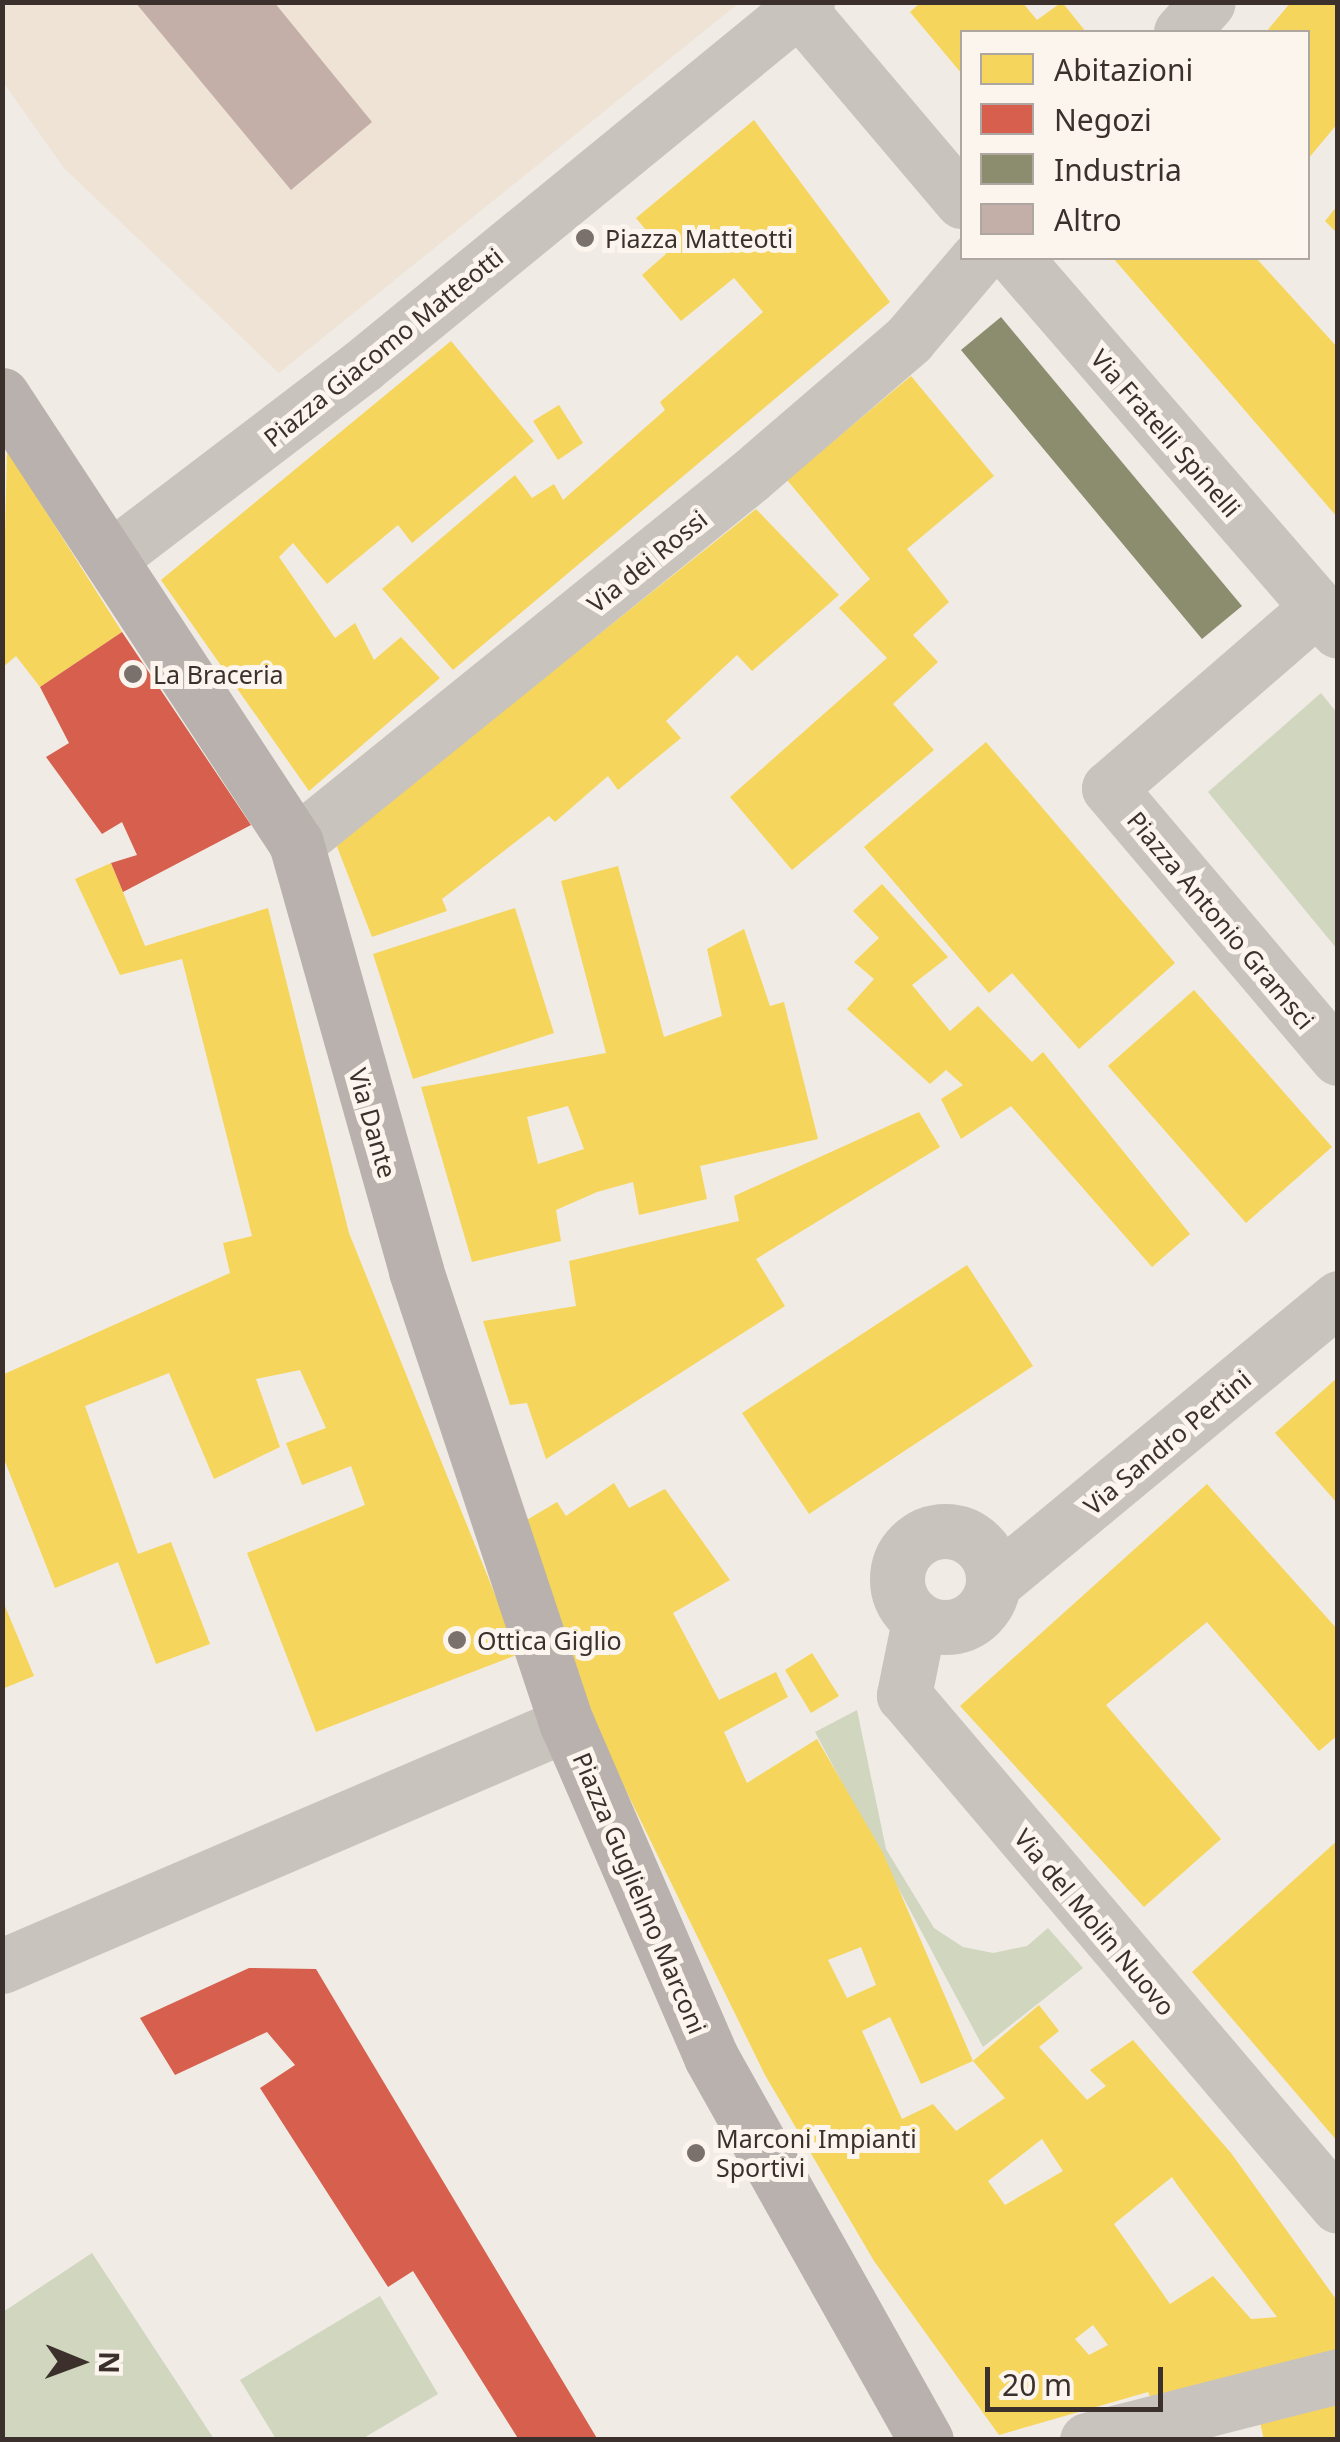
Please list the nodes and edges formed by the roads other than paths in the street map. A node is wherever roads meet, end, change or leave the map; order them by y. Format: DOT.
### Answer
graph roads {
  1 [pos="1208,2"];
  2 [pos="803,6"];
  3 [pos="1183,30"];
  4 [pos="960,199"];
  5 [pos="976,260"];
  6 [pos="1017,260"];
  7 [pos="2,395"];
  8 [pos="114,555"];
  9 [pos="1327,619"];
  10 [pos="296,842"];
  11 [pos="1338,1058"];
  12 [pos="1338,1298"];
  13 [pos="994,1584"];
  14 [pos="919,1621"];
  15 [pos="567,1724"];
  16 [pos="2,1966"];
  17 [pos="1338,2206"];
  18 [pos="1338,2376"];
  19 [pos="926,2440"];
  20 [pos="1088,2440"];
  1 -- 3 [label="street"];
  2 -- 4 [label="street"];
  2 -- 8 [label="street, Piazza Giacomo Matteotti"];
  5 -- 10 [label="street, Via dei Rossi"];
  6 -- 9 [label="street, Via Fratelli Spinelli"];
  7 -- 8 [label="main road"];
  8 -- 10 [label="main road, Via Dante"];
  9 -- 11 [label="street, Piazza Antonio Gramsci"];
  10 -- 15 [label="main road, Via Dante"];
  12 -- 13 [label="street, Via Sandro Pertini"];
  13 -- 14 [label="street, Via Sandro Pertini"];
  13 -- 14 [label="street"];
  14 -- 17 [label="street, Via del Molin Nuovo"];
  15 -- 16 [label="street, Piazza Guglielmo Marconi"];
  15 -- 19 [label="main road, Piazza Guglielmo Marconi"];
  18 -- 20 [label="street"];
}
